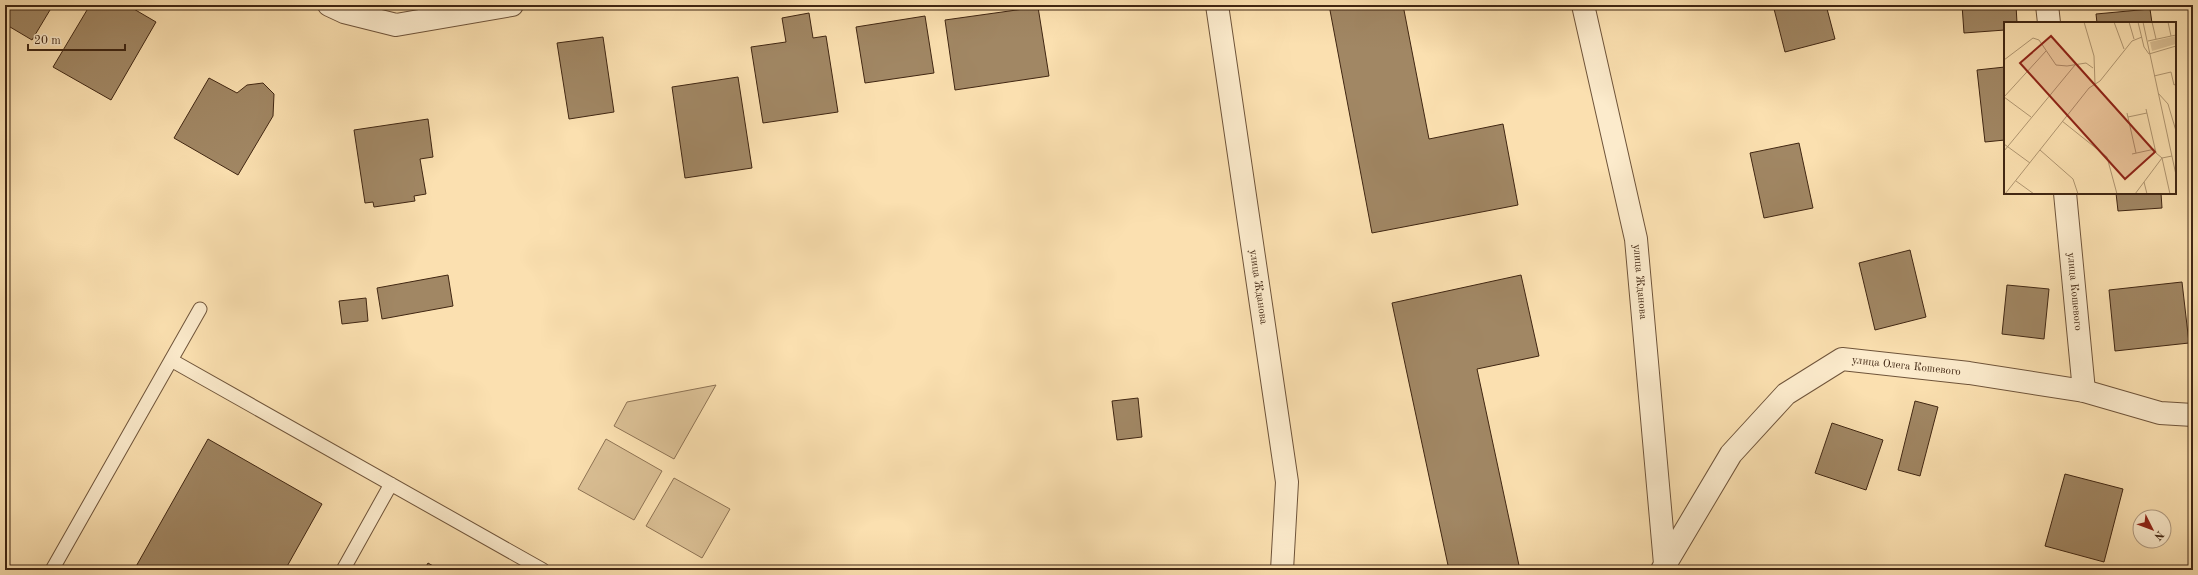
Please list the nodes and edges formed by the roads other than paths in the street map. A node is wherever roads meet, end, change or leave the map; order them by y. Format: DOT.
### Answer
graph roads {
  1 [pos="329,5"];
  2 [pos="512,5"];
  3 [pos="1217,5"];
  4 [pos="1583,5"];
  5 [pos="2047,5"];
  6 [pos="2049,22"];
  7 [pos="2065,194"];
  8 [pos="200,309"];
  9 [pos="171,360"];
  10 [pos="2084,391"];
  11 [pos="2193,415"];
  12 [pos="391,484"];
  13 [pos="1664,567"];
  14 [pos="52,570"];
  15 [pos="343,570"];
  16 [pos="543,570"];
  17 [pos="1282,570"];
  1 -- 2 [label="street"];
  3 -- 17 [label="street, улица Жданова"];
  4 -- 13 [label="street, улица Жданова"];
  5 -- 6 [label="street"];
  7 -- 10 [label="street, улица Кошевого"];
  8 -- 9 [label="lane"];
  9 -- 12 [label="lane"];
  9 -- 14 [label="lane"];
  10 -- 11 [label="street, улица Олега Кошевого"];
  10 -- 13 [label="street, улица Олега Кошевого"];
  12 -- 15 [label="lane"];
  12 -- 16 [label="lane"];
}
